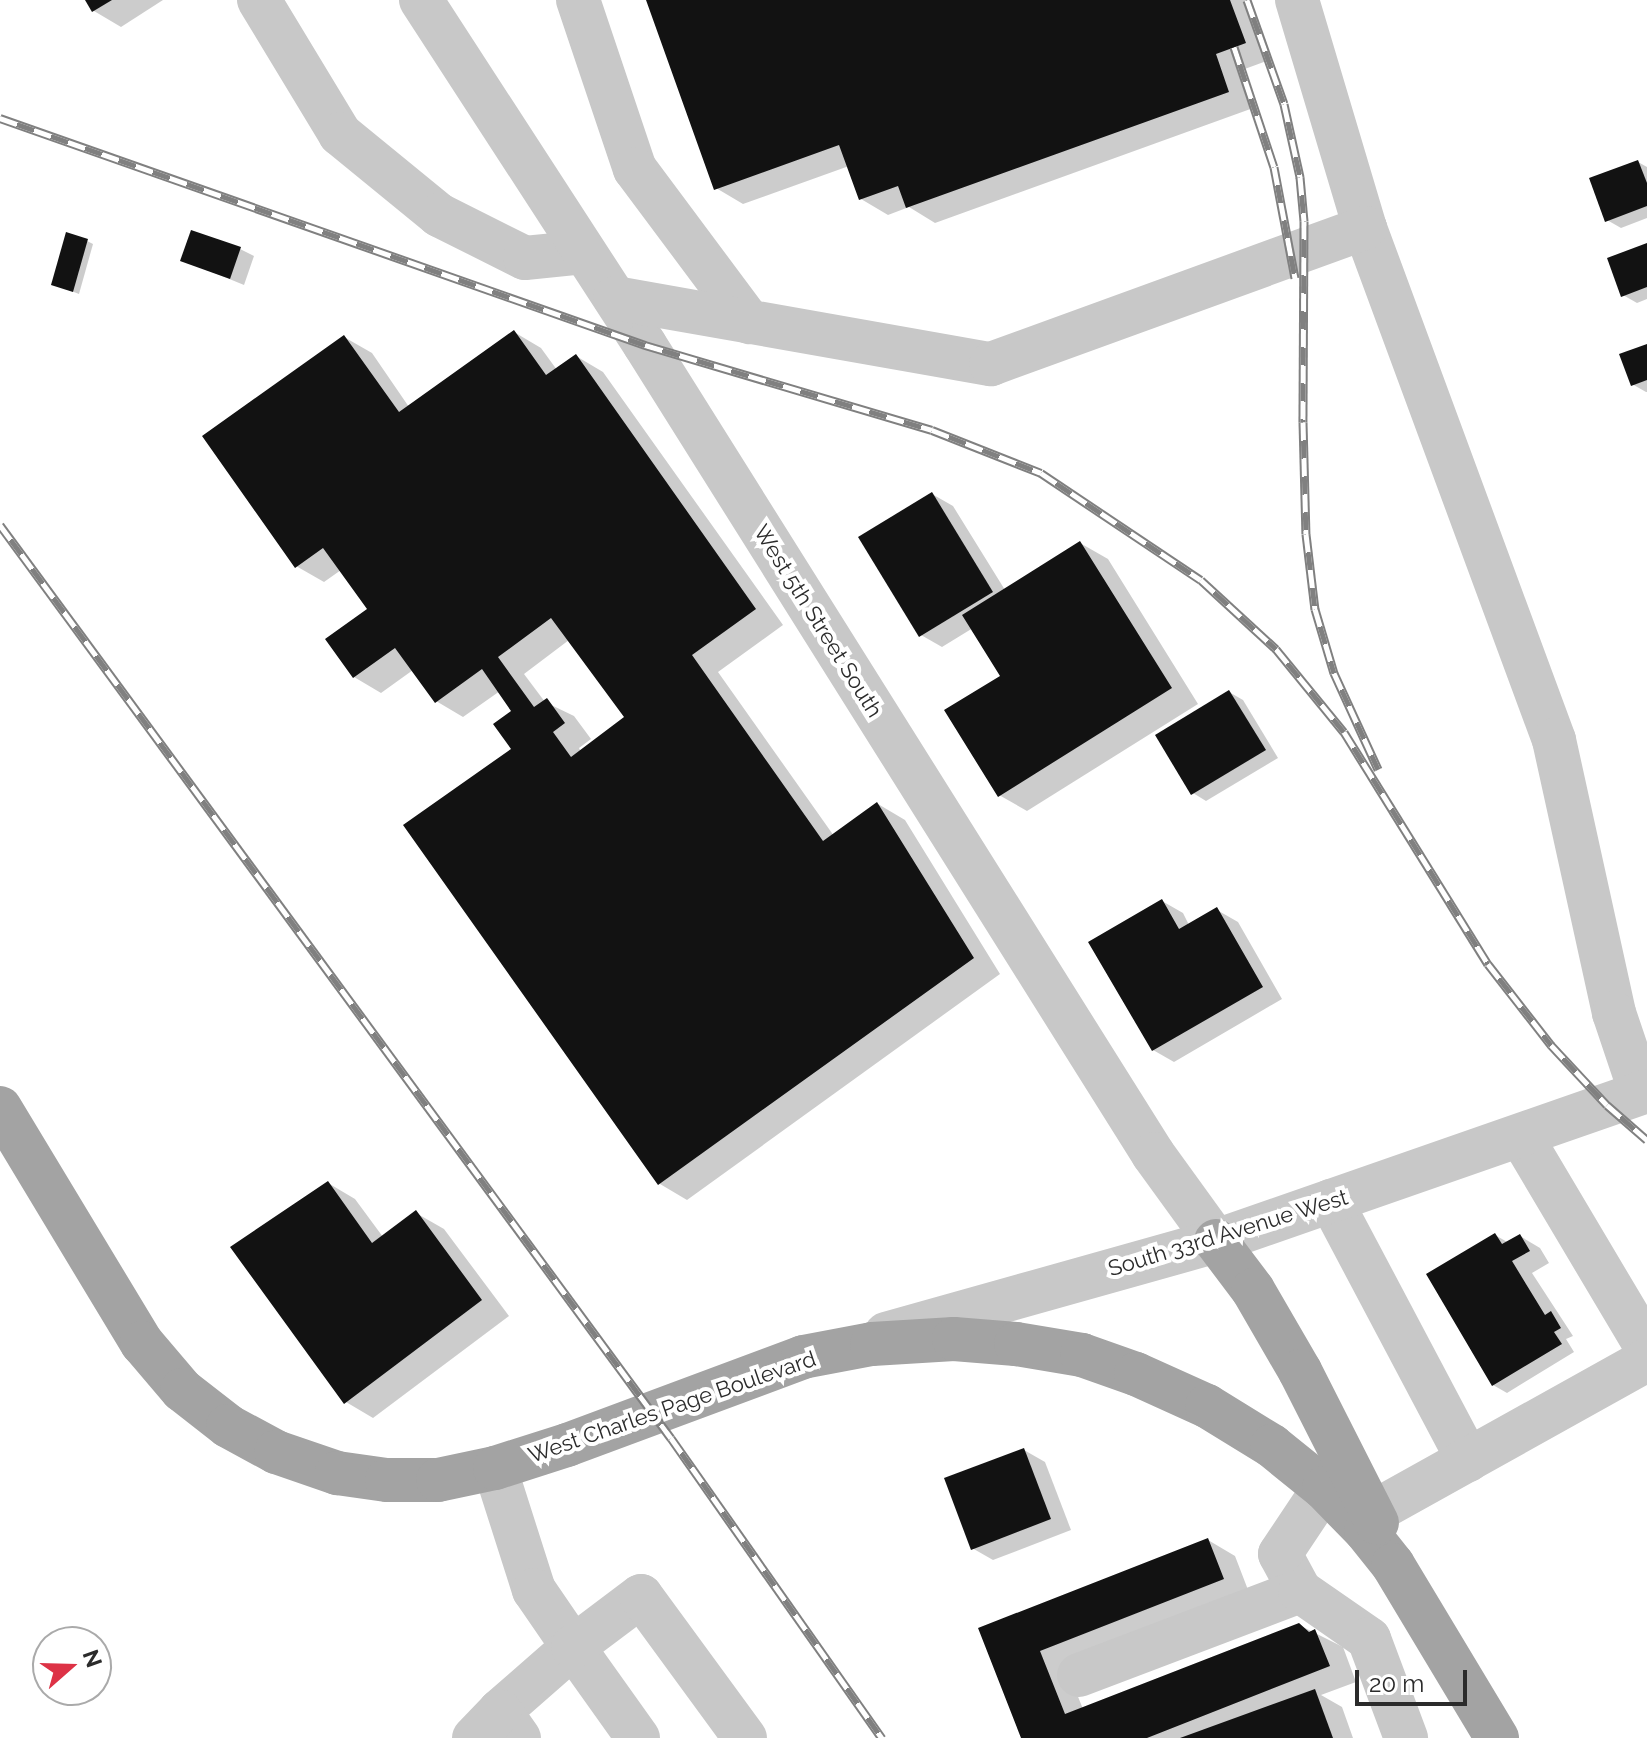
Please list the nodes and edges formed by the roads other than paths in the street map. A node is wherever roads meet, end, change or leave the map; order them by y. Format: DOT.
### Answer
graph roads {
  1 [pos="259,0"];
  2 [pos="421,0"];
  3 [pos="578,0"];
  4 [pos="1297,0"];
  5 [pos="1365,228"];
  6 [pos="584,252"];
  7 [pos="615,298"];
  8 [pos="749,322"];
  9 [pos="1644,1092"];
  10 [pos="0,1108"];
  11 [pos="1521,1136"];
  12 [pos="1331,1201"];
  13 [pos="1216,1241"];
  14 [pos="1647,1348"];
  15 [pos="803,1357"];
  16 [pos="1647,1360"];
  17 [pos="1468,1460"];
  18 [pos="495,1468"];
  19 [pos="1324,1488"];
  20 [pos="1372,1513"];
  21 [pos="1300,1591"];
  22 [pos="1418,1606"];
  23 [pos="1369,1639"];
  24 [pos="573,1647"];
  25 [pos="1079,1675"];
  26 [pos="498,1729"];
  27 [pos="1484,1735"];
  28 [pos="638,1738"];
  29 [pos="745,1738"];
  30 [pos="1406,1738"];
  1 -- 6 [label="street"];
  2 -- 6 [label="street, West 5th Street South"];
  3 -- 8 [label="street"];
  4 -- 5 [label="street"];
  5 -- 8 [label="street"];
  5 -- 9 [label="street"];
  6 -- 7 [label="street, West 5th Street South"];
  7 -- 8 [label="street"];
  7 -- 13 [label="street, West 5th Street South"];
  9 -- 11 [label="street, South 33rd Avenue West"];
  10 -- 18 [label="main road, West Charles Page Boulevard"];
  11 -- 12 [label="street, South 33rd Avenue West"];
  11 -- 14 [label="street"];
  12 -- 13 [label="street, South 33rd Avenue West"];
  12 -- 17 [label="street"];
  13 -- 15 [label="street, South 33rd Avenue West"];
  13 -- 20 [label="main road"];
  15 -- 18 [label="main road, West Charles Page Boulevard"];
  15 -- 19 [label="main road, West Charles Page Boulevard"];
  16 -- 17 [label="street"];
  17 -- 20 [label="street"];
  18 -- 24 [label="street"];
  19 -- 21 [label="street"];
  19 -- 22 [label="main road, West Charles Page Boulevard"];
  20 -- 22 [label="main road"];
  21 -- 23 [label="street"];
  21 -- 25 [label="street"];
  22 -- 23 [label="street"];
  22 -- 27 [label="main road"];
  23 -- 30 [label="street"];
  24 -- 26 [label="street"];
  24 -- 28 [label="street"];
  24 -- 29 [label="street"];
}
